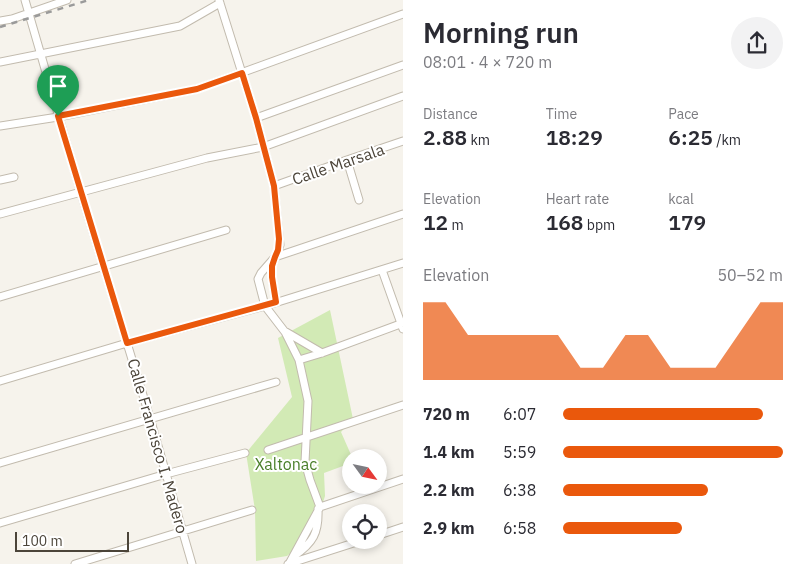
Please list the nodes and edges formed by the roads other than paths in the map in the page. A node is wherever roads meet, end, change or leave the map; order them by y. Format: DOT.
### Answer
graph roads {
  1 [pos="25,0"];
  2 [pos="67,0"];
  3 [pos="219,2"];
  4 [pos="29,12"];
  5 [pos="403,14"];
  6 [pos="0,21"];
  7 [pos="41,54"];
  8 [pos="0,62"];
  9 [pos="403,65"];
  10 [pos="242,73"];
  11 [pos="403,96"];
  12 [pos="58,116"];
  13 [pos="256,118"];
  14 [pos="0,126"];
  15 [pos="403,142"];
  16 [pos="263,147"];
  17 [pos="347,160"];
  18 [pos="14,177"];
  19 [pos="0,180"];
  20 [pos="274,186"];
  21 [pos="80,193"];
  22 [pos="360,200"];
  23 [pos="0,214"];
  24 [pos="403,214"];
  25 [pos="226,230"];
  26 [pos="275,257"];
  27 [pos="403,263"];
  28 [pos="103,268"];
  29 [pos="382,270"];
  30 [pos="0,297"];
  31 [pos="276,302"];
  32 [pos="265,306"];
  33 [pos="402,325"];
  34 [pos="285,332"];
  35 [pos="127,343"];
  36 [pos="322,353"];
  37 [pos="299,360"];
  38 [pos="0,381"];
  39 [pos="276,382"];
  40 [pos="403,405"];
  41 [pos="150,418"];
  42 [pos="306,438"];
  43 [pos="268,450"];
  44 [pos="245,453"];
  45 [pos="0,463"];
  46 [pos="166,474"];
  47 [pos="403,479"];
  48 [pos="319,508"];
  49 [pos="252,510"];
  50 [pos="0,523"];
  51 [pos="403,527"];
  52 [pos="182,531"];
  53 [pos="387,532"];
  54 [pos="342,546"];
  55 [pos="290,562"];
  56 [pos="75,564"];
  57 [pos="192,564"];
  1 -- 4 [label="street, Calle Francisco I. Madero"];
  2 -- 4 [label="street"];
  3 -- 7 [label="street"];
  3 -- 10 [label="street"];
  4 -- 6 [label="street"];
  4 -- 7 [label="street, Calle Francisco I. Madero"];
  5 -- 10 [label="street"];
  7 -- 8 [label="street"];
  7 -- 12 [label="street, Calle Francisco I. Madero"];
  9 -- 13 [label="street"];
  10 -- 12 [label="street"];
  10 -- 13 [label="street"];
  11 -- 16 [label="street"];
  12 -- 14 [label="street"];
  12 -- 21 [label="street, Calle Francisco I. Madero"];
  13 -- 16 [label="street"];
  15 -- 17 [label="street, Calle Marsala"];
  16 -- 20 [label="street"];
  16 -- 21 [label="street"];
  17 -- 20 [label="street, Calle Marsala"];
  17 -- 22 [label="street"];
  18 -- 19 [label="street"];
  20 -- 26 [label="street"];
  21 -- 23 [label="street"];
  21 -- 28 [label="street, Calle Francisco I. Madero"];
  24 -- 26 [label="street"];
  25 -- 28 [label="street"];
  26 -- 31 [label="street"];
  26 -- 32 [label="street"];
  27 -- 29 [label="street"];
  28 -- 30 [label="street"];
  28 -- 35 [label="street, Calle Francisco I. Madero"];
  29 -- 31 [label="street"];
  29 -- 33 [label="street"];
  31 -- 32 [label="street"];
  32 -- 34 [label="street"];
  32 -- 35 [label="street"];
  33 -- 36 [label="street"];
  34 -- 36 [label="street"];
  34 -- 37 [label="street"];
  35 -- 38 [label="street"];
  35 -- 41 [label="street, Calle Francisco I. Madero"];
  36 -- 37 [label="street"];
  37 -- 42 [label="street"];
  39 -- 41 [label="street"];
  40 -- 42 [label="street"];
  41 -- 45 [label="street"];
  41 -- 46 [label="street, Calle Francisco I. Madero"];
  42 -- 43 [label="street"];
  42 -- 48 [label="street"];
  44 -- 46 [label="street"];
  46 -- 50 [label="street"];
  46 -- 52 [label="street, Calle Francisco I. Madero"];
  47 -- 48 [label="street"];
  48 -- 55 [label="street"];
  49 -- 52 [label="street"];
  51 -- 53 [label="street"];
  52 -- 56 [label="street"];
  52 -- 57 [label="street, Calle Francisco I. Madero"];
  54 -- 55 [label="street"];
}
